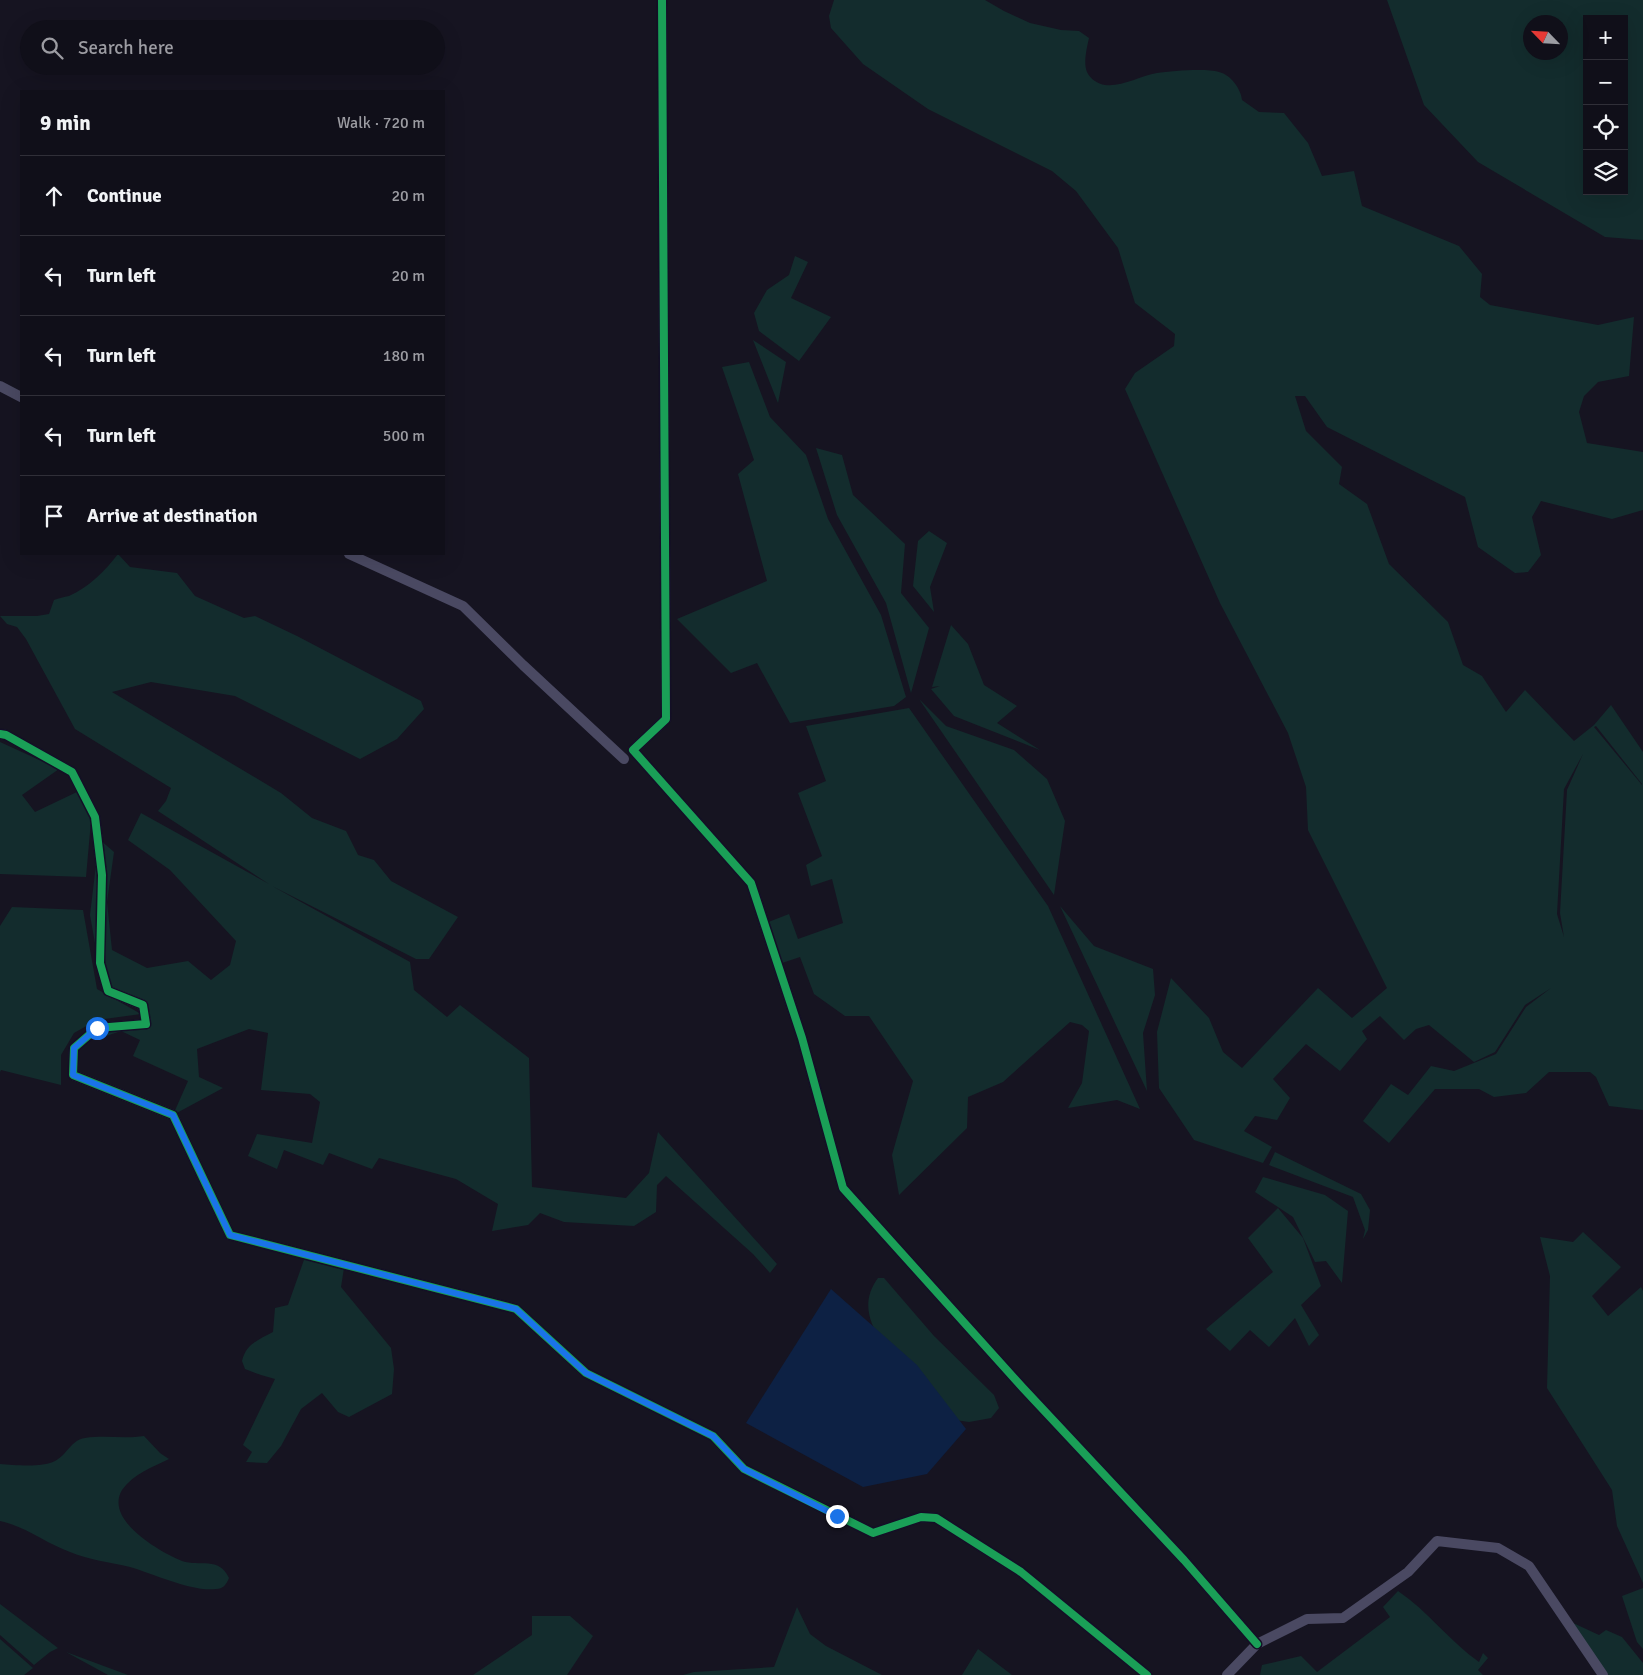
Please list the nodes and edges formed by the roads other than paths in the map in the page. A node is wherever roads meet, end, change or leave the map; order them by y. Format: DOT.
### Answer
graph roads {
  1 [pos="662,0"];
  2 [pos="0,386"];
  3 [pos="20,396"];
  4 [pos="351,555"];
  5 [pos="0,734"];
  6 [pos="624,759"];
  7 [pos="1257,1644"];
  8 [pos="1147,1675"];
  9 [pos="1227,1675"];
  10 [pos="1603,1675"];
  1 -- 7 [label="street"];
  2 -- 3 [label="street"];
  4 -- 6 [label="street"];
  5 -- 8 [label="street"];
  7 -- 9 [label="street"];
  7 -- 10 [label="street"];
}
